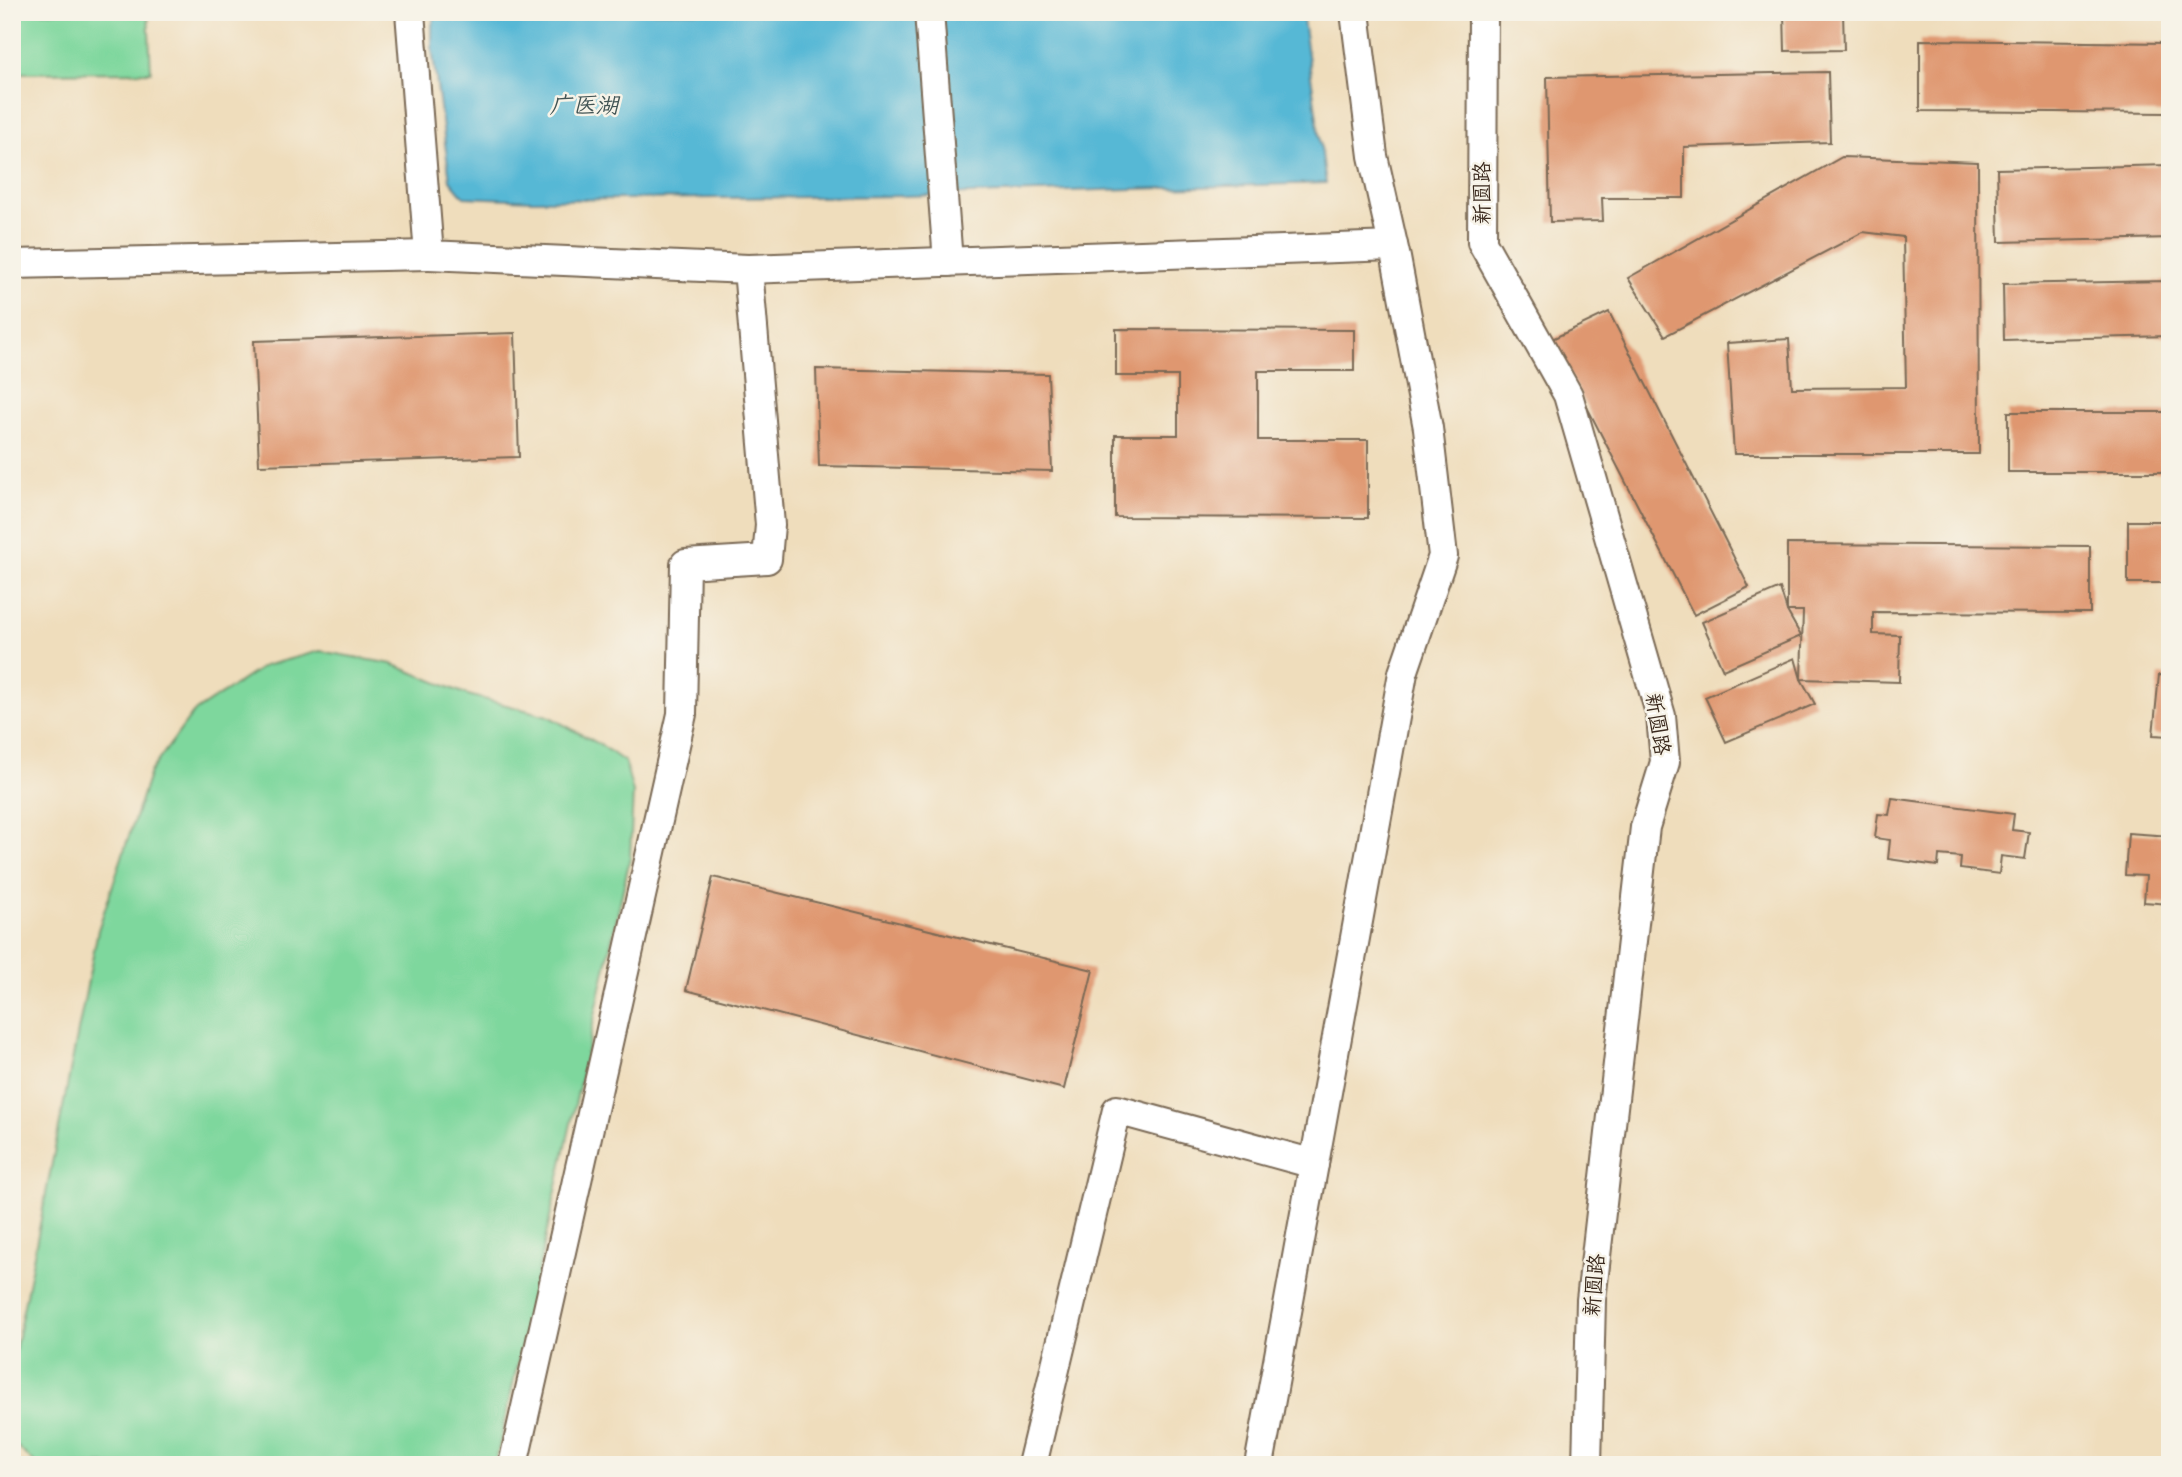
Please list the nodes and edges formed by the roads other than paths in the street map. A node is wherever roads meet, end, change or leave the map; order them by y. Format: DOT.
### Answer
graph roads {
  1 [pos="410,12"];
  2 [pos="929,12"];
  3 [pos="1355,12"];
  4 [pos="1483,12"];
  5 [pos="1393,246"];
  6 [pos="429,255"];
  7 [pos="948,262"];
  8 [pos="12,264"];
  9 [pos="748,269"];
  10 [pos="1314,1164"];
  11 [pos="513,1465"];
  12 [pos="1032,1465"];
  13 [pos="1259,1465"];
  14 [pos="1587,1465"];
  1 -- 6 [label="street"];
  2 -- 7 [label="street"];
  3 -- 5 [label="street"];
  4 -- 14 [label="street, 新圆路"];
  5 -- 7 [label="street"];
  5 -- 10 [label="street"];
  6 -- 8 [label="street"];
  6 -- 9 [label="street"];
  7 -- 9 [label="street"];
  9 -- 11 [label="street"];
  10 -- 12 [label="street"];
  10 -- 13 [label="street"];
}
